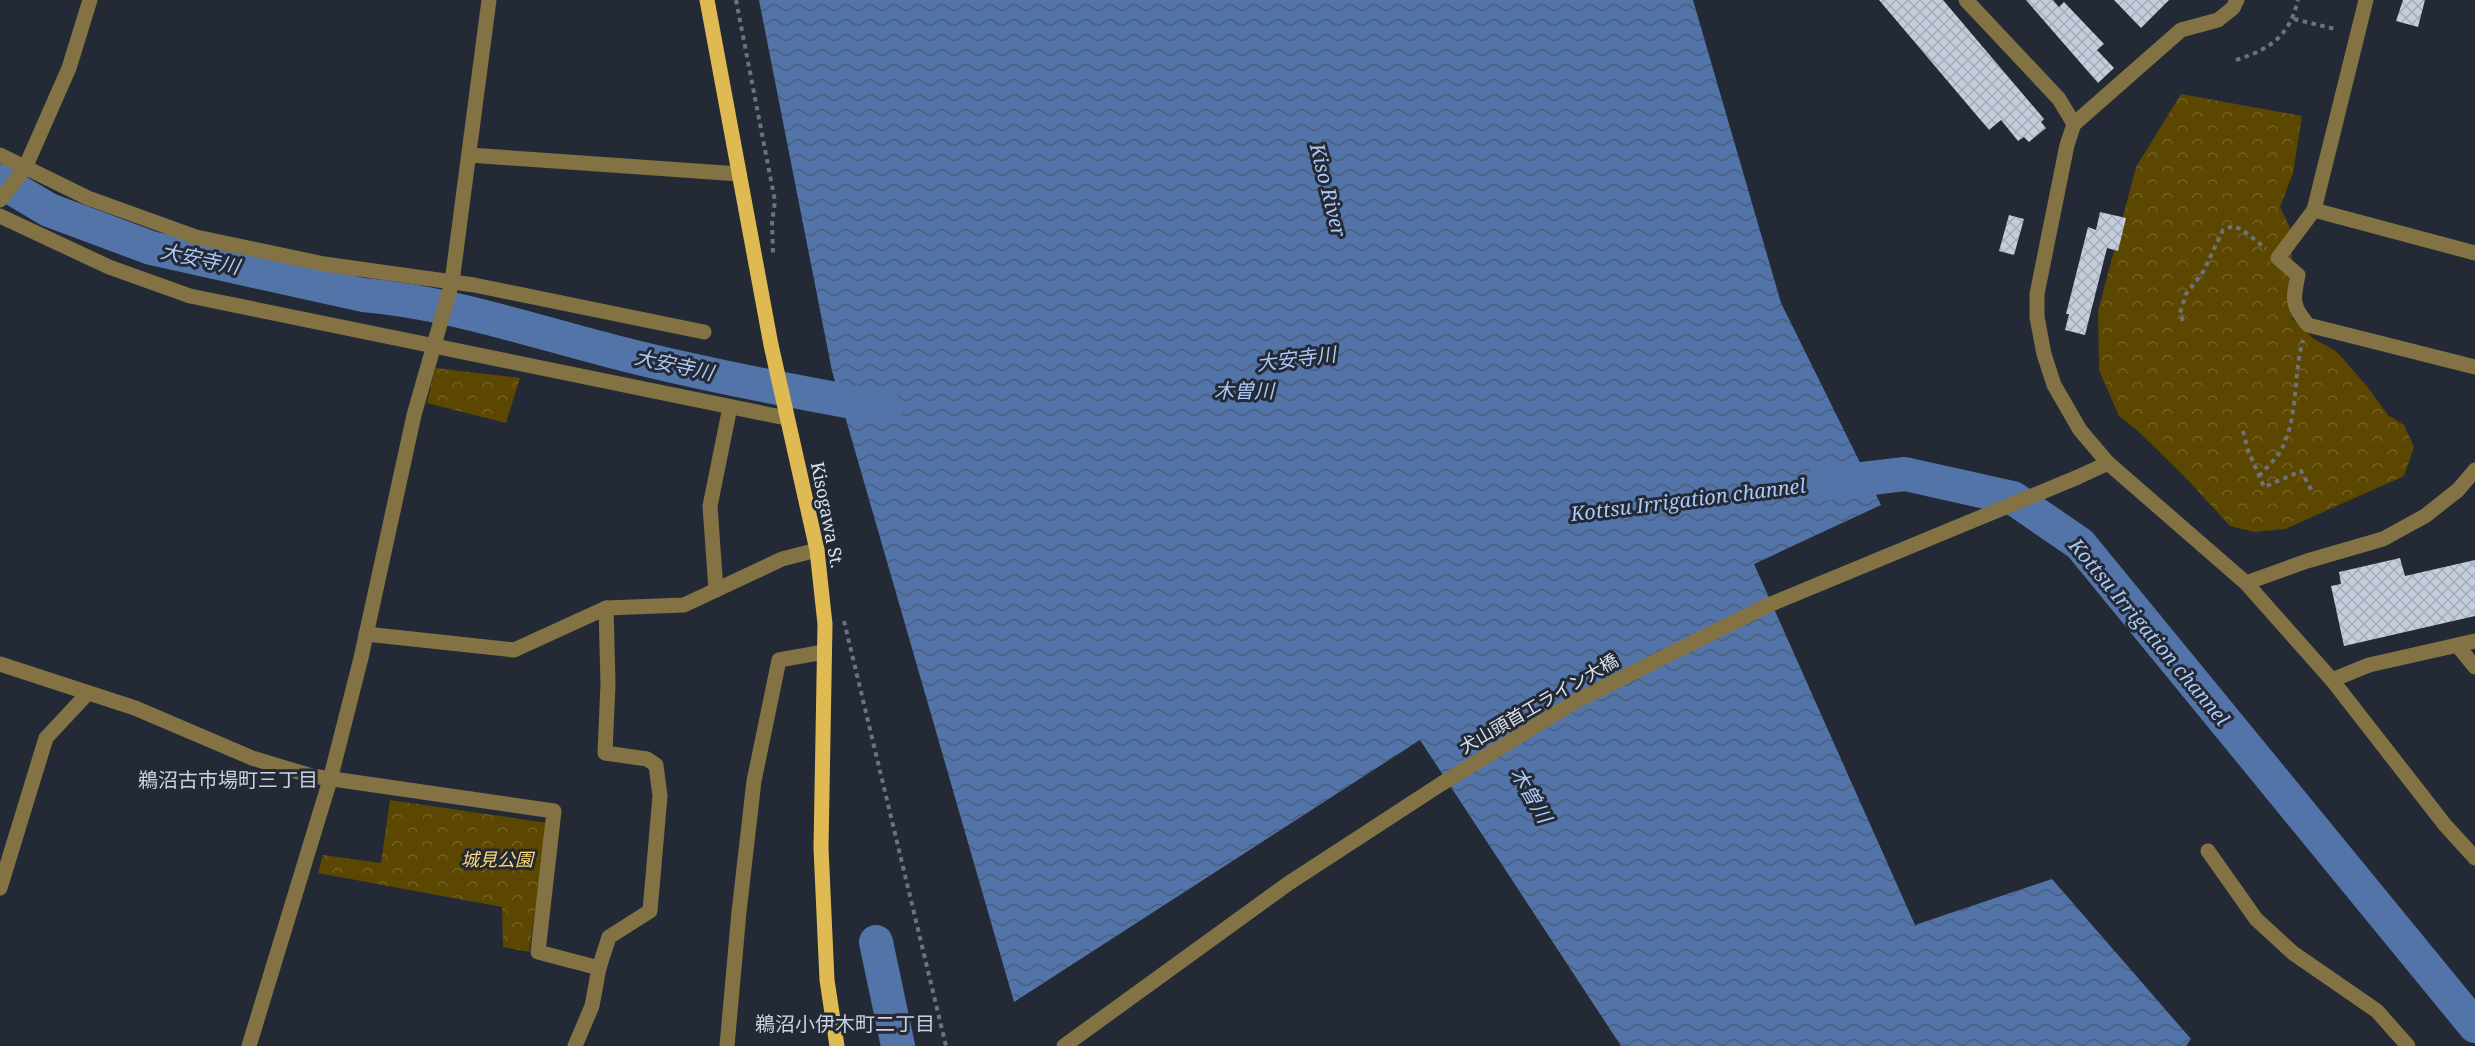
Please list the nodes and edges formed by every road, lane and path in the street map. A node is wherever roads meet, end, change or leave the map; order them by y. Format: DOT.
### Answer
graph roads {
  1 [pos="90,0"];
  2 [pos="489,0"];
  3 [pos="707,0"];
  4 [pos="1966,0"];
  5 [pos="2237,0"];
  6 [pos="2298,0"];
  7 [pos="2366,0"];
  8 [pos="2294,19"];
  9 [pos="2335,30"];
  10 [pos="2236,60"];
  11 [pos="2074,124"];
  12 [pos="0,155"];
  13 [pos="469,155"];
  14 [pos="25,169"];
  15 [pos="739,174"];
  16 [pos="0,200"];
  17 [pos="2314,210"];
  18 [pos="0,216"];
  19 [pos="2475,253"];
  20 [pos="2278,258"];
  21 [pos="451,287"];
  22 [pos="2183,321"];
  23 [pos="2308,325"];
  24 [pos="704,332"];
  25 [pos="434,341"];
  26 [pos="2475,368"];
  27 [pos="730,406"];
  28 [pos="785,412"];
  29 [pos="2243,431"];
  30 [pos="2108,463"];
  31 [pos="2475,470"];
  32 [pos="2259,476"];
  33 [pos="2312,491"];
  34 [pos="817,550"];
  35 [pos="2246,583"];
  36 [pos="716,590"];
  37 [pos="606,608"];
  38 [pos="366,633"];
  39 [pos="2475,641"];
  40 [pos="2457,645"];
  41 [pos="824,652"];
  42 [pos="0,664"];
  43 [pos="2475,668"];
  44 [pos="2332,680"];
  45 [pos="88,693"];
  46 [pos="330,780"];
  47 [pos="2208,851"];
  48 [pos="2475,858"];
  49 [pos="0,888"];
  50 [pos="599,968"];
  51 [pos="249,1046"];
  52 [pos="575,1046"];
  53 [pos="727,1046"];
  54 [pos="837,1046"];
  55 [pos="1064,1046"];
  56 [pos="2408,1046"];
  1 -- 14 [label="street"];
  2 -- 13 [label="street"];
  3 -- 15 [label="main road, Kisogawa St."];
  4 -- 11 [label="street"];
  5 -- 11 [label="street"];
  6 -- 8 [label="path"];
  7 -- 17 [label="street"];
  8 -- 9 [label="path"];
  8 -- 10 [label="path"];
  11 -- 30 [label="street"];
  12 -- 14 [label="street"];
  13 -- 15 [label="street"];
  13 -- 21 [label="street"];
  14 -- 16 [label="street"];
  14 -- 21 [label="street"];
  15 -- 28 [label="main road, Kisogawa St."];
  17 -- 19 [label="street"];
  17 -- 20 [label="street"];
  18 -- 25 [label="street"];
  20 -- 22 [label="path"];
  20 -- 23 [label="street"];
  21 -- 24 [label="street"];
  21 -- 25 [label="street"];
  23 -- 26 [label="street"];
  23 -- 32 [label="path"];
  25 -- 27 [label="street"];
  25 -- 38 [label="street"];
  27 -- 28 [label="street"];
  27 -- 36 [label="street"];
  28 -- 34 [label="main road, Kisogawa St."];
  29 -- 32 [label="path"];
  30 -- 35 [label="street"];
  30 -- 55 [label="street, 犬山頭首工ライン大橋"];
  31 -- 35 [label="street"];
  32 -- 33 [label="path"];
  34 -- 36 [label="street"];
  34 -- 41 [label="main road, Kisogawa St."];
  35 -- 44 [label="street"];
  36 -- 37 [label="street"];
  37 -- 38 [label="street"];
  37 -- 50 [label="street"];
  38 -- 46 [label="street"];
  39 -- 40 [label="street"];
  40 -- 43 [label="street"];
  40 -- 44 [label="street"];
  41 -- 53 [label="street"];
  41 -- 54 [label="main road, Kisogawa St."];
  42 -- 45 [label="street"];
  44 -- 48 [label="street"];
  45 -- 46 [label="street"];
  45 -- 49 [label="street"];
  46 -- 50 [label="street"];
  46 -- 51 [label="street"];
  47 -- 56 [label="street"];
  50 -- 52 [label="street"];
}
